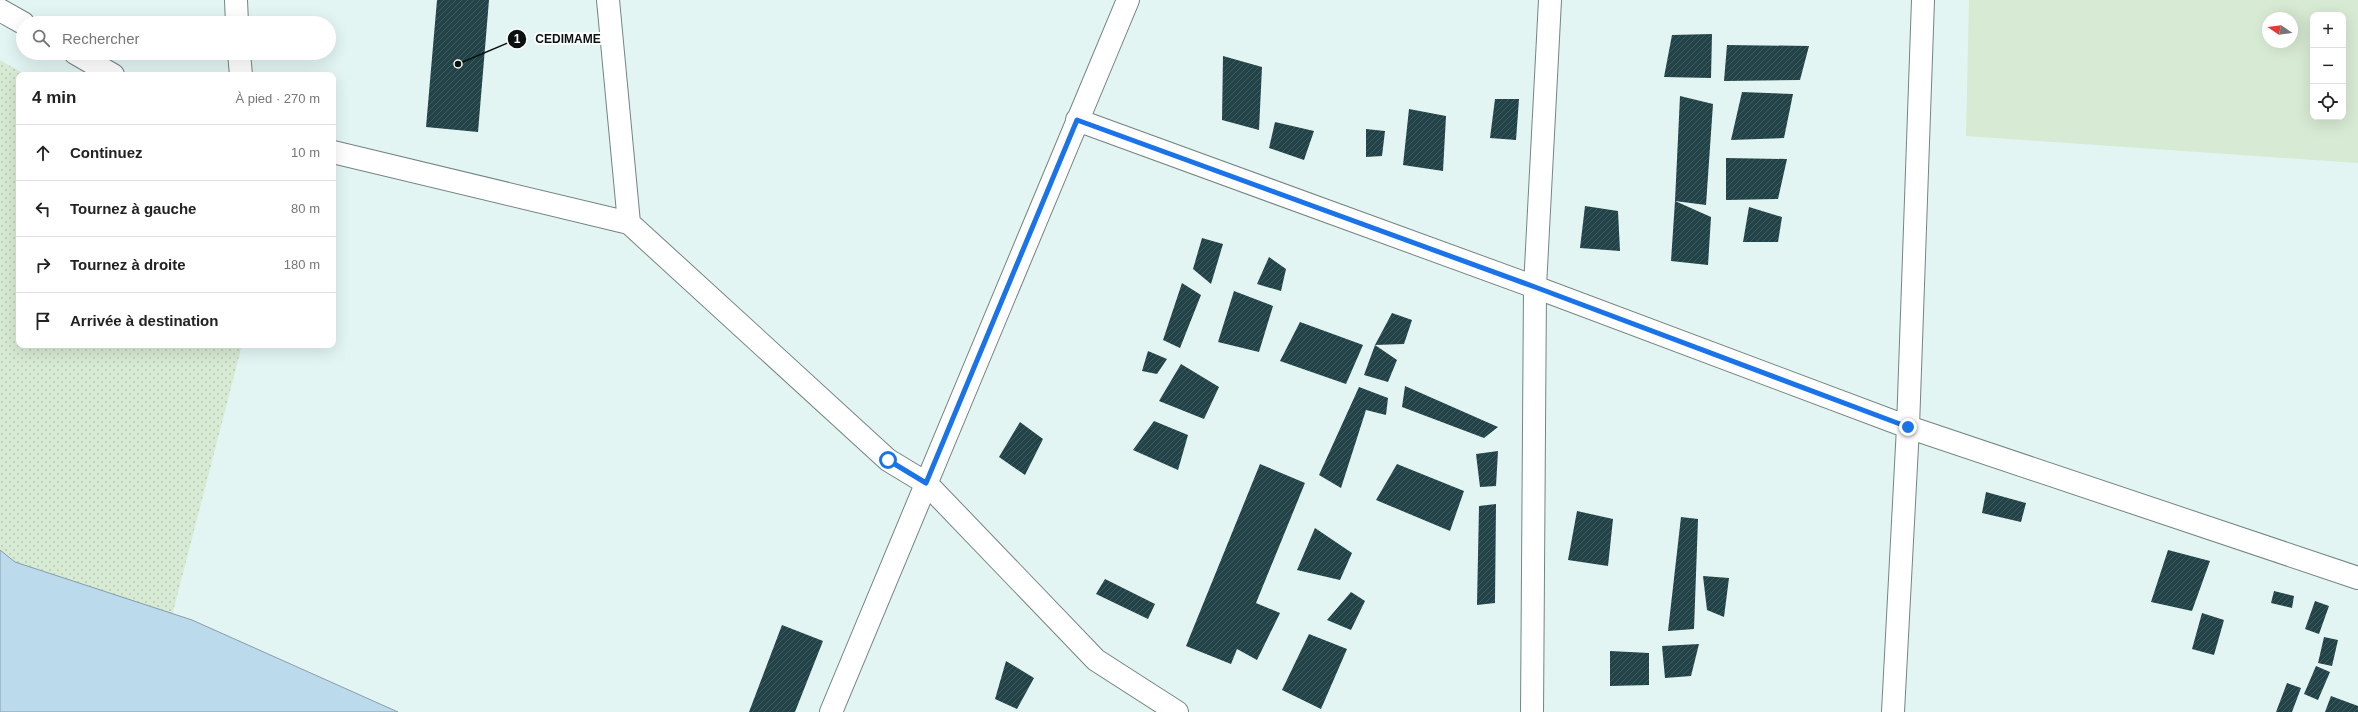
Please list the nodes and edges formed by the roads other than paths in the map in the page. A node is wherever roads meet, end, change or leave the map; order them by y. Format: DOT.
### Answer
graph roads {
  1 [pos="236,0"];
  2 [pos="608,0"];
  3 [pos="1128,0"];
  4 [pos="1550,0"];
  5 [pos="1923,0"];
  6 [pos="0,10"];
  7 [pos="237,16"];
  8 [pos="16,19"];
  9 [pos="87,60"];
  10 [pos="240,60"];
  11 [pos="108,72"];
  12 [pos="241,72"];
  13 [pos="1077,120"];
  14 [pos="336,153"];
  15 [pos="629,224"];
  16 [pos="1535,287"];
  17 [pos="1908,427"];
  18 [pos="926,483"];
  19 [pos="2358,578"];
  20 [pos="830,712"];
  21 [pos="1177,712"];
  22 [pos="1532,712"];
  23 [pos="1893,712"];
  1 -- 7 [label="street"];
  2 -- 15 [label="street"];
  3 -- 13 [label="street"];
  4 -- 16 [label="street"];
  5 -- 17 [label="street"];
  6 -- 8 [label="street"];
  9 -- 11 [label="street"];
  10 -- 12 [label="street"];
  13 -- 16 [label="street"];
  13 -- 18 [label="street"];
  14 -- 15 [label="street"];
  15 -- 18 [label="street"];
  16 -- 17 [label="street"];
  16 -- 22 [label="street"];
  17 -- 19 [label="street"];
  17 -- 23 [label="street"];
  18 -- 20 [label="street"];
  18 -- 21 [label="street"];
}
